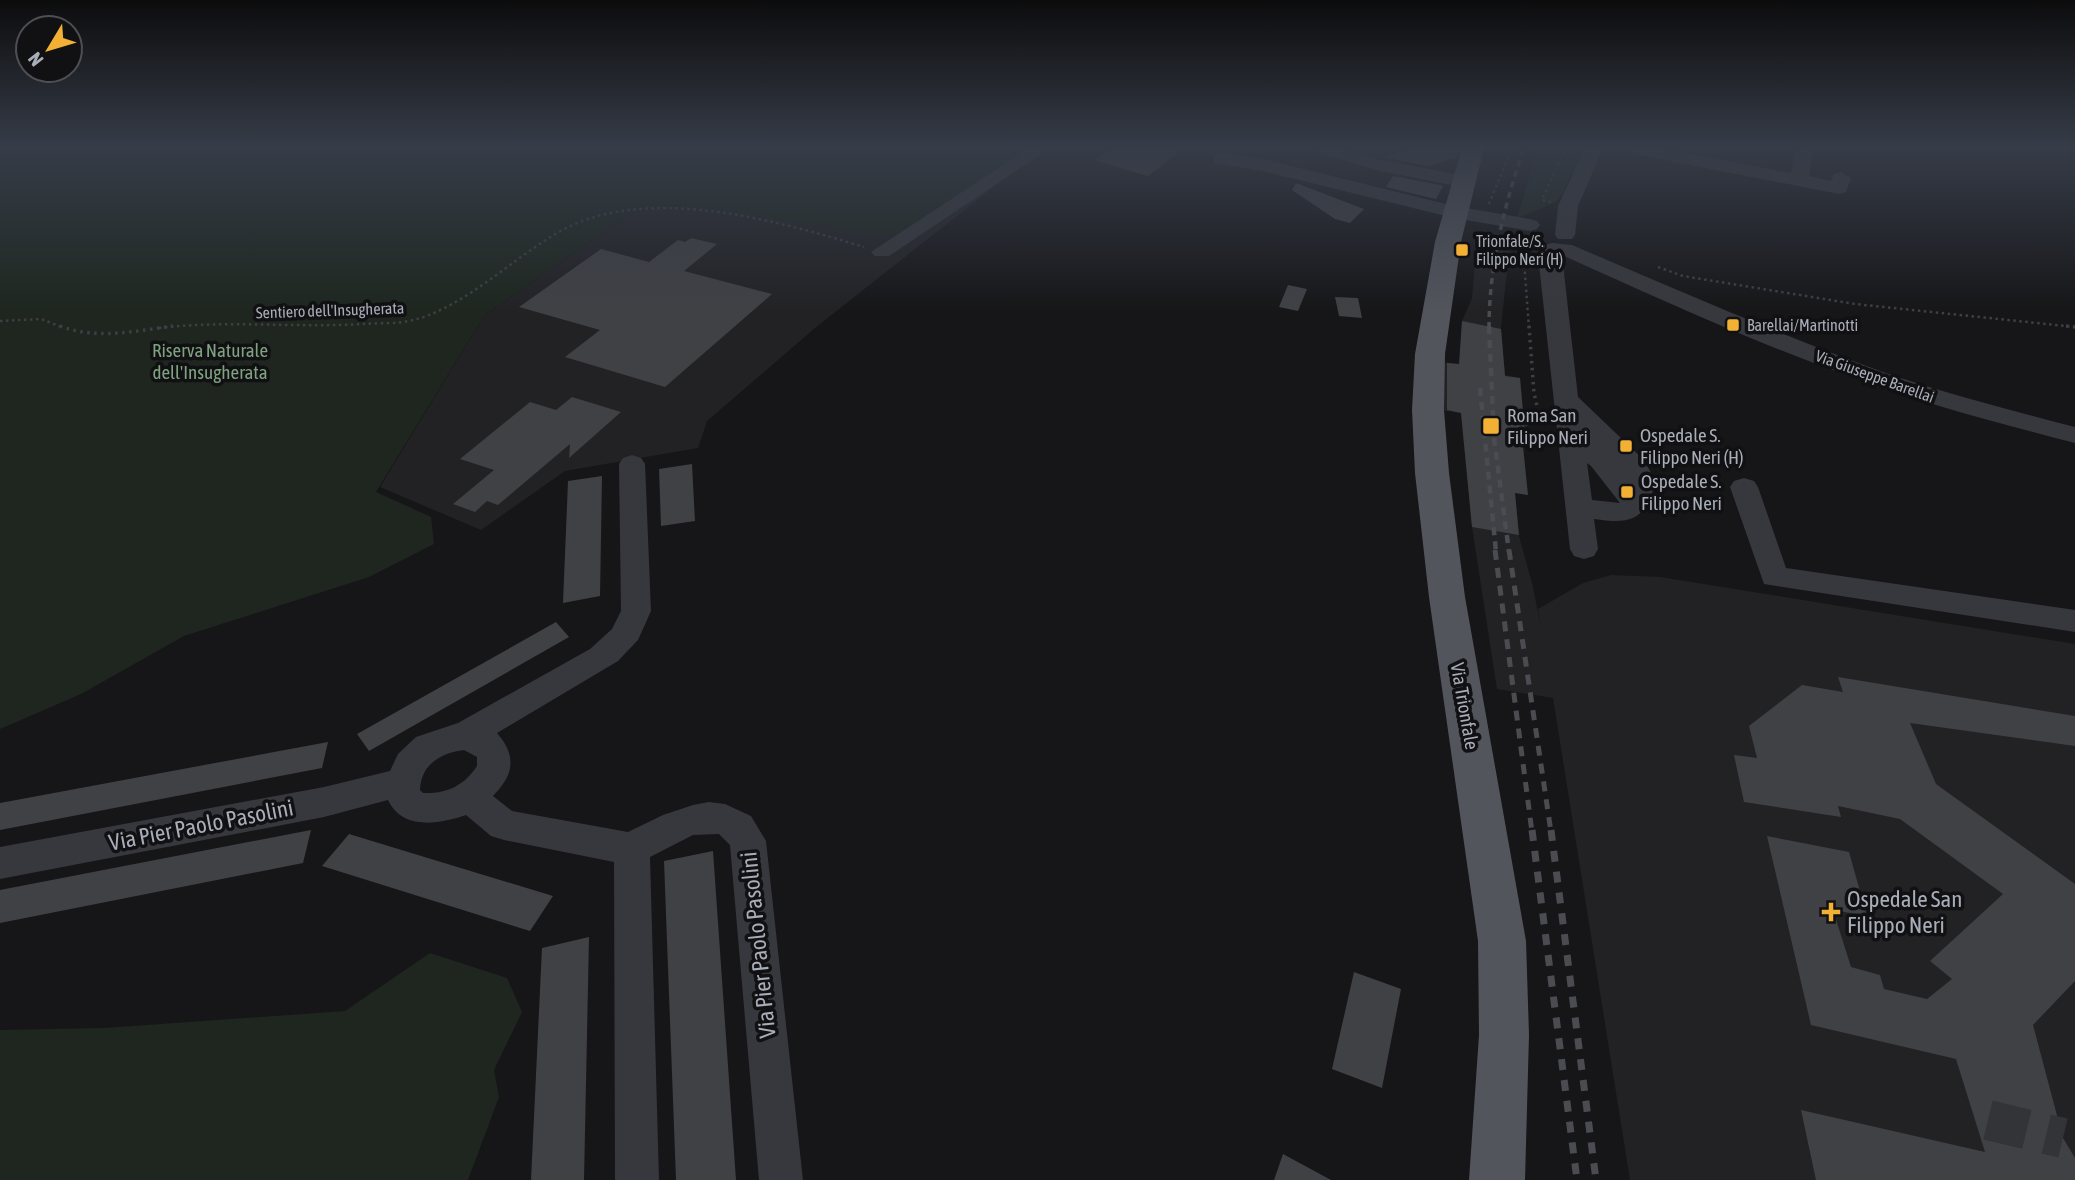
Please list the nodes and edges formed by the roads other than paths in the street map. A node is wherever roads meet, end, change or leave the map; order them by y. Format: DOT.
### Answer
graph roads {
  1 [pos="957,203"];
  2 [pos="1387,203"];
  3 [pos="1457,203"];
  4 [pos="1474,203"];
  5 [pos="1562,204"];
  6 [pos="1490,213"];
  7 [pos="1532,222"];
  8 [pos="1452,223"];
  9 [pos="1555,249"];
  10 [pos="882,252"];
  11 [pos="1565,398"];
  12 [pos="1569,433"];
  13 [pos="2075,435"];
  14 [pos="632,464"];
  15 [pos="1744,486"];
  16 [pos="1634,502"];
  17 [pos="1579,507"];
  18 [pos="1584,550"];
  19 [pos="2075,621"];
  20 [pos="464,736"];
  21 [pos="401,782"];
  22 [pos="472,797"];
  23 [pos="632,849"];
  24 [pos="0,863"];
  25 [pos="637,1180"];
  26 [pos="781,1180"];
  27 [pos="1496,1180"];
  1 -- 10 [label="street"];
  2 -- 8 [label="street"];
  3 -- 8 [label="main road, Via Trionfale"];
  4 -- 6 [label="street, Via Trionfale"];
  5 -- 7 [label="street"];
  5 -- 9 [label="street"];
  6 -- 7 [label="street"];
  6 -- 8 [label="street"];
  7 -- 8 [label="street"];
  7 -- 9 [label="street, Via Giuseppe Barellai"];
  8 -- 27 [label="main road, Via Trionfale"];
  9 -- 11 [label="street"];
  9 -- 13 [label="street, Via Giuseppe Barellai"];
  11 -- 12 [label="street"];
  11 -- 16 [label="street"];
  12 -- 16 [label="street"];
  12 -- 17 [label="street"];
  14 -- 20 [label="street"];
  15 -- 19 [label="street"];
  16 -- 17 [label="street"];
  17 -- 18 [label="street"];
  20 -- 21 [label="street"];
  20 -- 22 [label="street"];
  21 -- 22 [label="street"];
  21 -- 24 [label="street, Via Pier Paolo Pasolini"];
  22 -- 23 [label="street"];
  23 -- 25 [label="street"];
  23 -- 26 [label="street, Via Pier Paolo Pasolini"];
}
